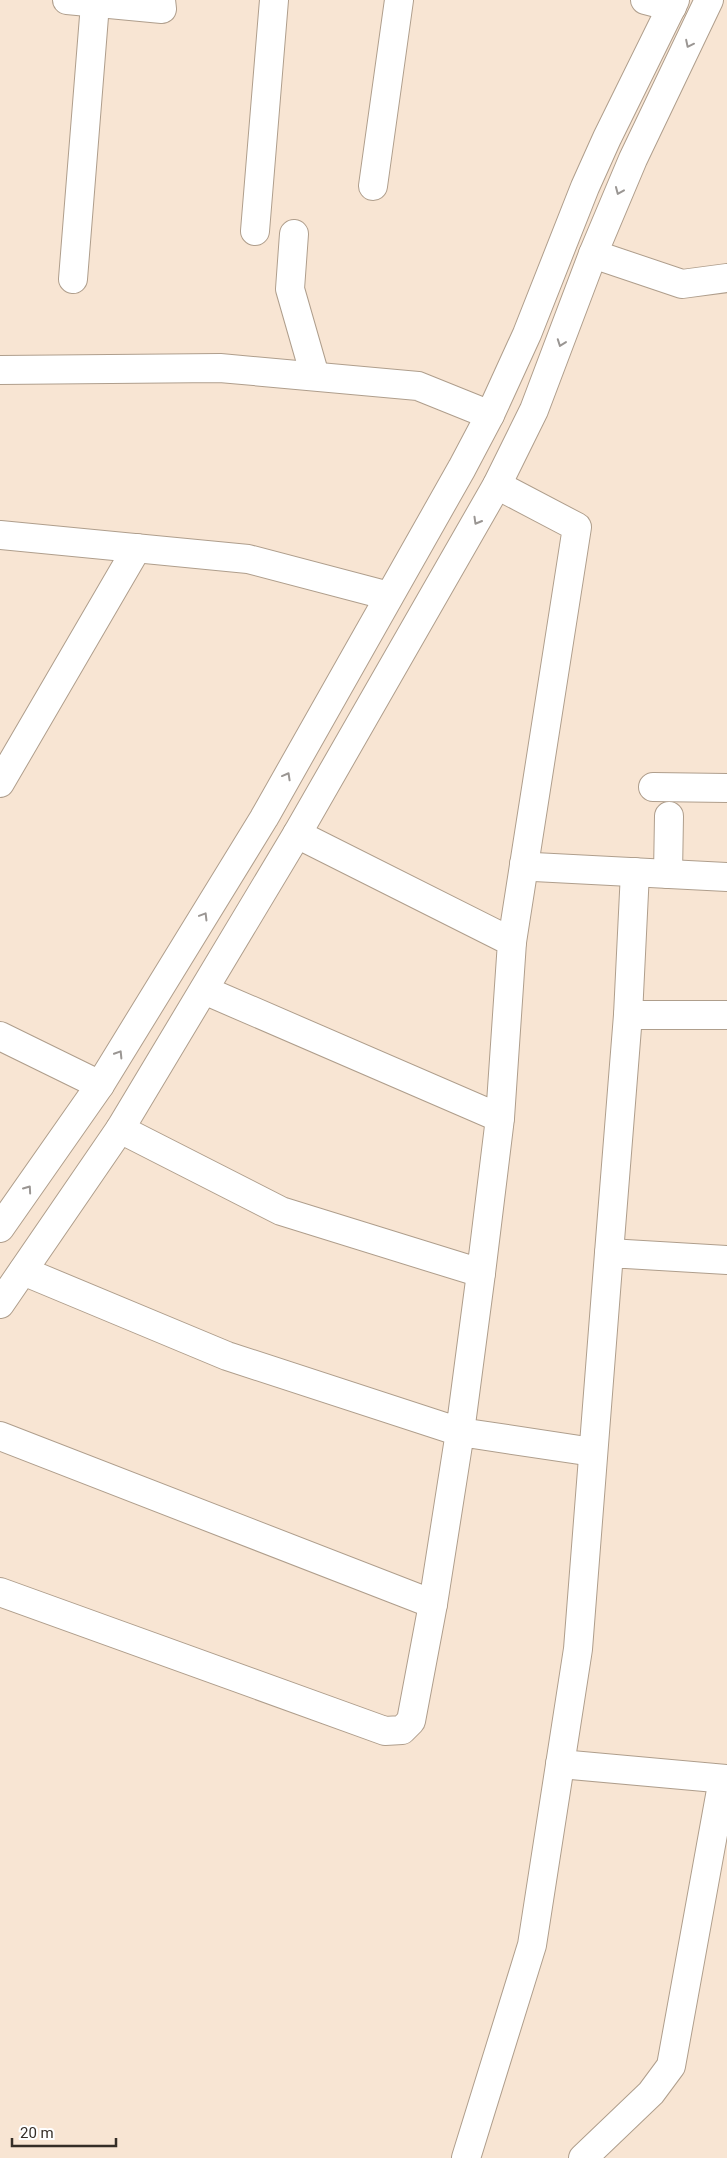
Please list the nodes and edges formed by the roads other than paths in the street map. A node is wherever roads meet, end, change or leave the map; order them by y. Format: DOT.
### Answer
graph roads {
  1 [pos="67,0"];
  2 [pos="161,0"];
  3 [pos="274,0"];
  4 [pos="399,0"];
  5 [pos="645,0"];
  6 [pos="709,0"];
  7 [pos="95,4"];
  8 [pos="673,4"];
  9 [pos="373,186"];
  10 [pos="255,231"];
  11 [pos="294,234"];
  12 [pos="593,254"];
  13 [pos="727,278"];
  14 [pos="73,279"];
  15 [pos="0,370"];
  16 [pos="315,376"];
  17 [pos="490,415"];
  18 [pos="497,485"];
  19 [pos="0,535"];
  20 [pos="137,548"];
  21 [pos="389,596"];
  22 [pos="0,783"];
  23 [pos="653,786"];
  24 [pos="727,788"];
  25 [pos="668,816"];
  26 [pos="297,834"];
  27 [pos="524,864"];
  28 [pos="635,872"];
  29 [pos="668,874"];
  30 [pos="727,877"];
  31 [pos="512,942"];
  32 [pos="204,990"];
  33 [pos="628,1015"];
  34 [pos="727,1015"];
  35 [pos="0,1036"];
  36 [pos="100,1085"];
  37 [pos="500,1118"];
  38 [pos="120,1129"];
  39 [pos="0,1228"];
  40 [pos="609,1253"];
  41 [pos="727,1260"];
  42 [pos="23,1271"];
  43 [pos="481,1273"];
  44 [pos="0,1304"];
  45 [pos="460,1432"];
  46 [pos="0,1436"];
  47 [pos="593,1452"];
  48 [pos="0,1592"];
  49 [pos="432,1604"];
  50 [pos="560,1764"];
  51 [pos="725,1779"];
  52 [pos="466,2158"];
  53 [pos="583,2158"];
  1 -- 7 [label="street"];
  2 -- 7 [label="street"];
  3 -- 10 [label="street"];
  4 -- 9 [label="street"];
  5 -- 8 [label="street"];
  6 -- 12 [label="street, one-way"];
  7 -- 14 [label="street"];
  8 -- 17 [label="street"];
  11 -- 16 [label="street"];
  12 -- 13 [label="street"];
  12 -- 18 [label="street, one-way"];
  15 -- 16 [label="street"];
  16 -- 17 [label="street"];
  17 -- 21 [label="street"];
  18 -- 26 [label="street, one-way"];
  18 -- 27 [label="street"];
  19 -- 20 [label="street"];
  20 -- 21 [label="street"];
  20 -- 22 [label="street"];
  36 -- 21 [label="street, one-way"];
  23 -- 24 [label="street"];
  25 -- 29 [label="street"];
  26 -- 31 [label="street"];
  26 -- 32 [label="street"];
  27 -- 28 [label="street"];
  27 -- 31 [label="street"];
  28 -- 29 [label="street"];
  28 -- 33 [label="street"];
  29 -- 30 [label="street"];
  31 -- 37 [label="street"];
  32 -- 37 [label="street"];
  32 -- 38 [label="street"];
  33 -- 34 [label="street"];
  33 -- 40 [label="street"];
  35 -- 36 [label="street"];
  39 -- 36 [label="street, one-way"];
  37 -- 43 [label="street"];
  38 -- 42 [label="street"];
  38 -- 43 [label="street"];
  40 -- 41 [label="street"];
  40 -- 47 [label="street"];
  42 -- 44 [label="street"];
  42 -- 45 [label="street"];
  43 -- 45 [label="street"];
  45 -- 47 [label="street"];
  45 -- 49 [label="street"];
  46 -- 49 [label="street"];
  47 -- 50 [label="street"];
  48 -- 49 [label="street"];
  50 -- 51 [label="street"];
  50 -- 52 [label="street"];
  51 -- 53 [label="street"];
}
